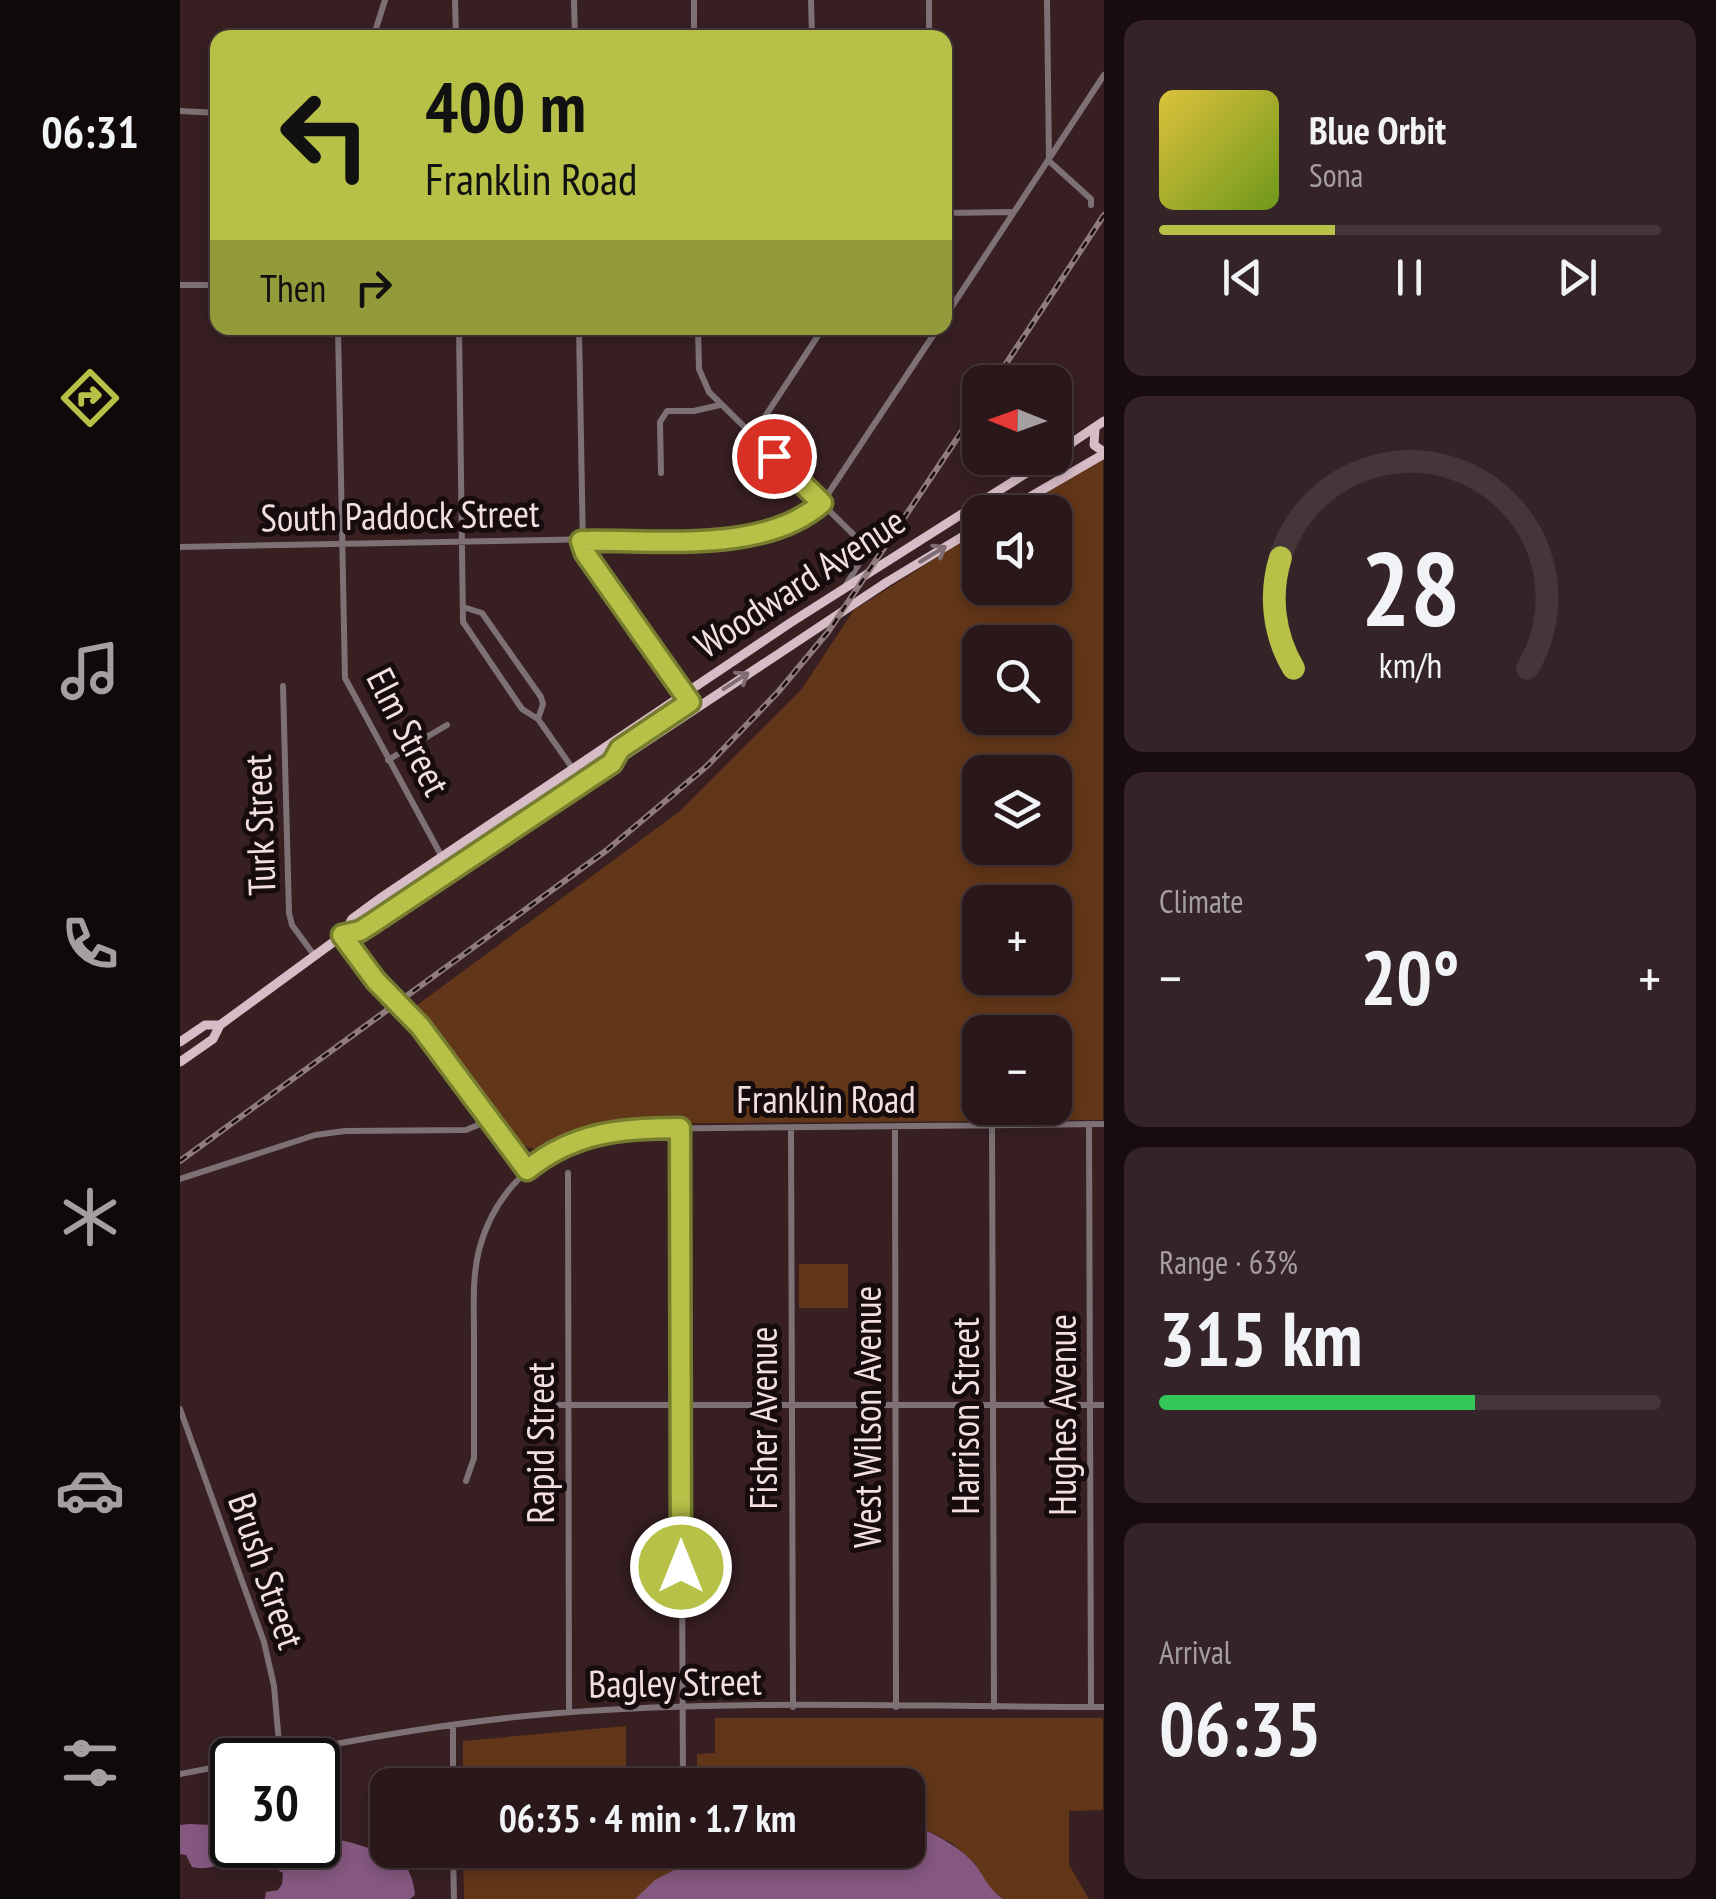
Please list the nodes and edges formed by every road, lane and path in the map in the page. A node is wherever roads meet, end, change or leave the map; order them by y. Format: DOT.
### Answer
graph roads {
  1 [pos="385,0"];
  2 [pos="455,0"];
  3 [pos="574,0"];
  4 [pos="694,0"];
  5 [pos="811,0"];
  6 [pos="929,0"];
  7 [pos="1046,0"];
  8 [pos="376,30"];
  9 [pos="456,30"];
  10 [pos="575,30"];
  11 [pos="694,30"];
  12 [pos="812,30"];
  13 [pos="929,30"];
  14 [pos="1104,74"];
  15 [pos="180,111"];
  16 [pos="210,113"];
  17 [pos="1049,158"];
  18 [pos="1091,205"];
  19 [pos="1013,212"];
  20 [pos="952,213"];
  21 [pos="210,284"];
  22 [pos="180,285"];
  23 [pos="952,306"];
  24 [pos="338,335"];
  25 [pos="459,335"];
  26 [pos="578,335"];
  27 [pos="698,335"];
  28 [pos="818,335"];
  29 [pos="933,335"];
  30 [pos="722,404"];
  31 [pos="1100,424"];
  32 [pos="753,436"];
  33 [pos="1072,443"];
  34 [pos="1104,453"];
  35 [pos="661,474"];
  36 [pos="1022,475"];
  37 [pos="1033,495"];
  38 [pos="822,503"];
  39 [pos="962,537"];
  40 [pos="581,541"];
  41 [pos="462,543"];
  42 [pos="342,545"];
  43 [pos="180,547"];
  44 [pos="843,588"];
  45 [pos="462,607"];
  46 [pos="283,686"];
  47 [pos="682,695"];
  48 [pos="538,719"];
  49 [pos="446,724"];
  50 [pos="388,760"];
  51 [pos="612,763"];
  52 [pos="573,769"];
  53 [pos="531,817"];
  54 [pos="442,857"];
  55 [pos="342,935"];
  56 [pos="314,955"];
  57 [pos="220,1025"];
  58 [pos="180,1042"];
  59 [pos="180,1062"];
  60 [pos="490,1120"];
  61 [pos="1072,1124"];
  62 [pos="1090,1124"];
  63 [pos="1104,1124"];
  64 [pos="992,1125"];
  65 [pos="895,1127"];
  66 [pos="680,1128"];
  67 [pos="791,1128"];
  68 [pos="527,1170"];
  69 [pos="568,1174"];
  70 [pos="182,1178"];
  71 [pos="559,1405"];
  72 [pos="568,1405"];
  73 [pos="993,1405"];
  74 [pos="1090,1405"];
  75 [pos="1104,1405"];
  76 [pos="681,1406"];
  77 [pos="792,1406"];
  78 [pos="896,1406"];
  79 [pos="180,1409"];
  80 [pos="466,1482"];
  81 [pos="682,1707"];
  82 [pos="793,1707"];
  83 [pos="896,1707"];
  84 [pos="994,1707"];
  85 [pos="1091,1707"];
  86 [pos="1104,1707"];
  87 [pos="570,1713"];
  88 [pos="453,1725"];
  89 [pos="279,1738"];
  90 [pos="340,1744"];
  91 [pos="210,1768"];
  92 [pos="453,1768"];
  93 [pos="683,1768"];
  94 [pos="180,1774"];
  95 [pos="454,1868"];
  96 [pos="454,1899"];
  1 -- 8 [label="street"];
  2 -- 9 [label="street"];
  3 -- 10 [label="street"];
  4 -- 11 [label="street"];
  5 -- 12 [label="street"];
  6 -- 13 [label="street"];
  7 -- 17 [label="street"];
  14 -- 17 [label="street"];
  15 -- 16 [label="street"];
  17 -- 18 [label="street"];
  17 -- 19 [label="street"];
  19 -- 20 [label="street"];
  19 -- 23 [label="street"];
  21 -- 22 [label="street"];
  24 -- 42 [label="street, Elm Street"];
  25 -- 41 [label="street"];
  26 -- 40 [label="street"];
  27 -- 30 [label="street"];
  28 -- 32 [label="street"];
  29 -- 38 [label="street, South Paddock Street"];
  30 -- 32 [label="street"];
  30 -- 35 [label="street"];
  31 -- 33 [label="main road, Woodward Avenue"];
  31 -- 34 [label="main road"];
  32 -- 38 [label="street"];
  34 -- 37 [label="main road"];
  36 -- 44 [label="main road, Woodward Avenue"];
  38 -- 40 [label="street, South Paddock Street"];
  38 -- 44 [label="street"];
  51 -- 39 [label="main road, Woodward Avenue, one-way"];
  40 -- 41 [label="street, South Paddock Street"];
  40 -- 47 [label="street"];
  41 -- 42 [label="street, South Paddock Street"];
  41 -- 45 [label="street"];
  42 -- 43 [label="street, South Paddock Street"];
  42 -- 50 [label="street, Elm Street"];
  44 -- 47 [label="main road, Woodward Avenue"];
  45 -- 48 [label="street"];
  45 -- 48 [label="street"];
  46 -- 56 [label="street, Turk Street"];
  47 -- 51 [label="main road"];
  47 -- 52 [label="main road, Woodward Avenue"];
  48 -- 52 [label="street"];
  49 -- 50 [label="street"];
  50 -- 54 [label="street, Elm Street"];
  51 -- 53 [label="main road, Woodward Avenue"];
  52 -- 53 [label="main road"];
  52 -- 54 [label="main road, Woodward Avenue"];
  53 -- 55 [label="main road, Woodward Avenue"];
  54 -- 55 [label="main road, Woodward Avenue"];
  55 -- 56 [label="main road, Woodward Avenue"];
  55 -- 60 [label="street"];
  56 -- 57 [label="main road, Woodward Avenue"];
  57 -- 58 [label="main road, Woodward Avenue"];
  57 -- 59 [label="main road, Woodward Avenue"];
  60 -- 68 [label="street"];
  60 -- 70 [label="street"];
  61 -- 62 [label="street, Franklin Road"];
  62 -- 63 [label="street, Franklin Road"];
  62 -- 74 [label="street, Hughes Avenue"];
  64 -- 65 [label="street, Franklin Road"];
  64 -- 73 [label="street, Harrison Street"];
  65 -- 67 [label="street, Franklin Road"];
  65 -- 78 [label="street, West Wilson Avenue"];
  66 -- 67 [label="street, Franklin Road"];
  66 -- 68 [label="street, Franklin Road"];
  66 -- 76 [label="street"];
  67 -- 77 [label="street, Fisher Avenue"];
  68 -- 80 [label="street, Franklin Road"];
  69 -- 72 [label="street, Rapid Street"];
  71 -- 72 [label="street"];
  72 -- 76 [label="street"];
  72 -- 87 [label="street, Rapid Street"];
  73 -- 74 [label="street"];
  73 -- 78 [label="street"];
  73 -- 84 [label="street, Harrison Street"];
  74 -- 75 [label="street"];
  74 -- 85 [label="street, Hughes Avenue"];
  76 -- 77 [label="street"];
  76 -- 81 [label="street"];
  77 -- 78 [label="street"];
  77 -- 82 [label="street, Fisher Avenue"];
  78 -- 83 [label="street, West Wilson Avenue"];
  79 -- 89 [label="street, Brush Street"];
  81 -- 82 [label="street, Bagley Street"];
  81 -- 87 [label="street, Bagley Street"];
  81 -- 93 [label="street"];
  82 -- 83 [label="street, Bagley Street"];
  83 -- 84 [label="street, Bagley Street"];
  84 -- 85 [label="street, Bagley Street"];
  85 -- 86 [label="street, Bagley Street"];
  87 -- 88 [label="street, Bagley Street"];
  88 -- 90 [label="street, Bagley Street"];
  88 -- 92 [label="street"];
  91 -- 94 [label="street"];
  95 -- 96 [label="street"];
}
